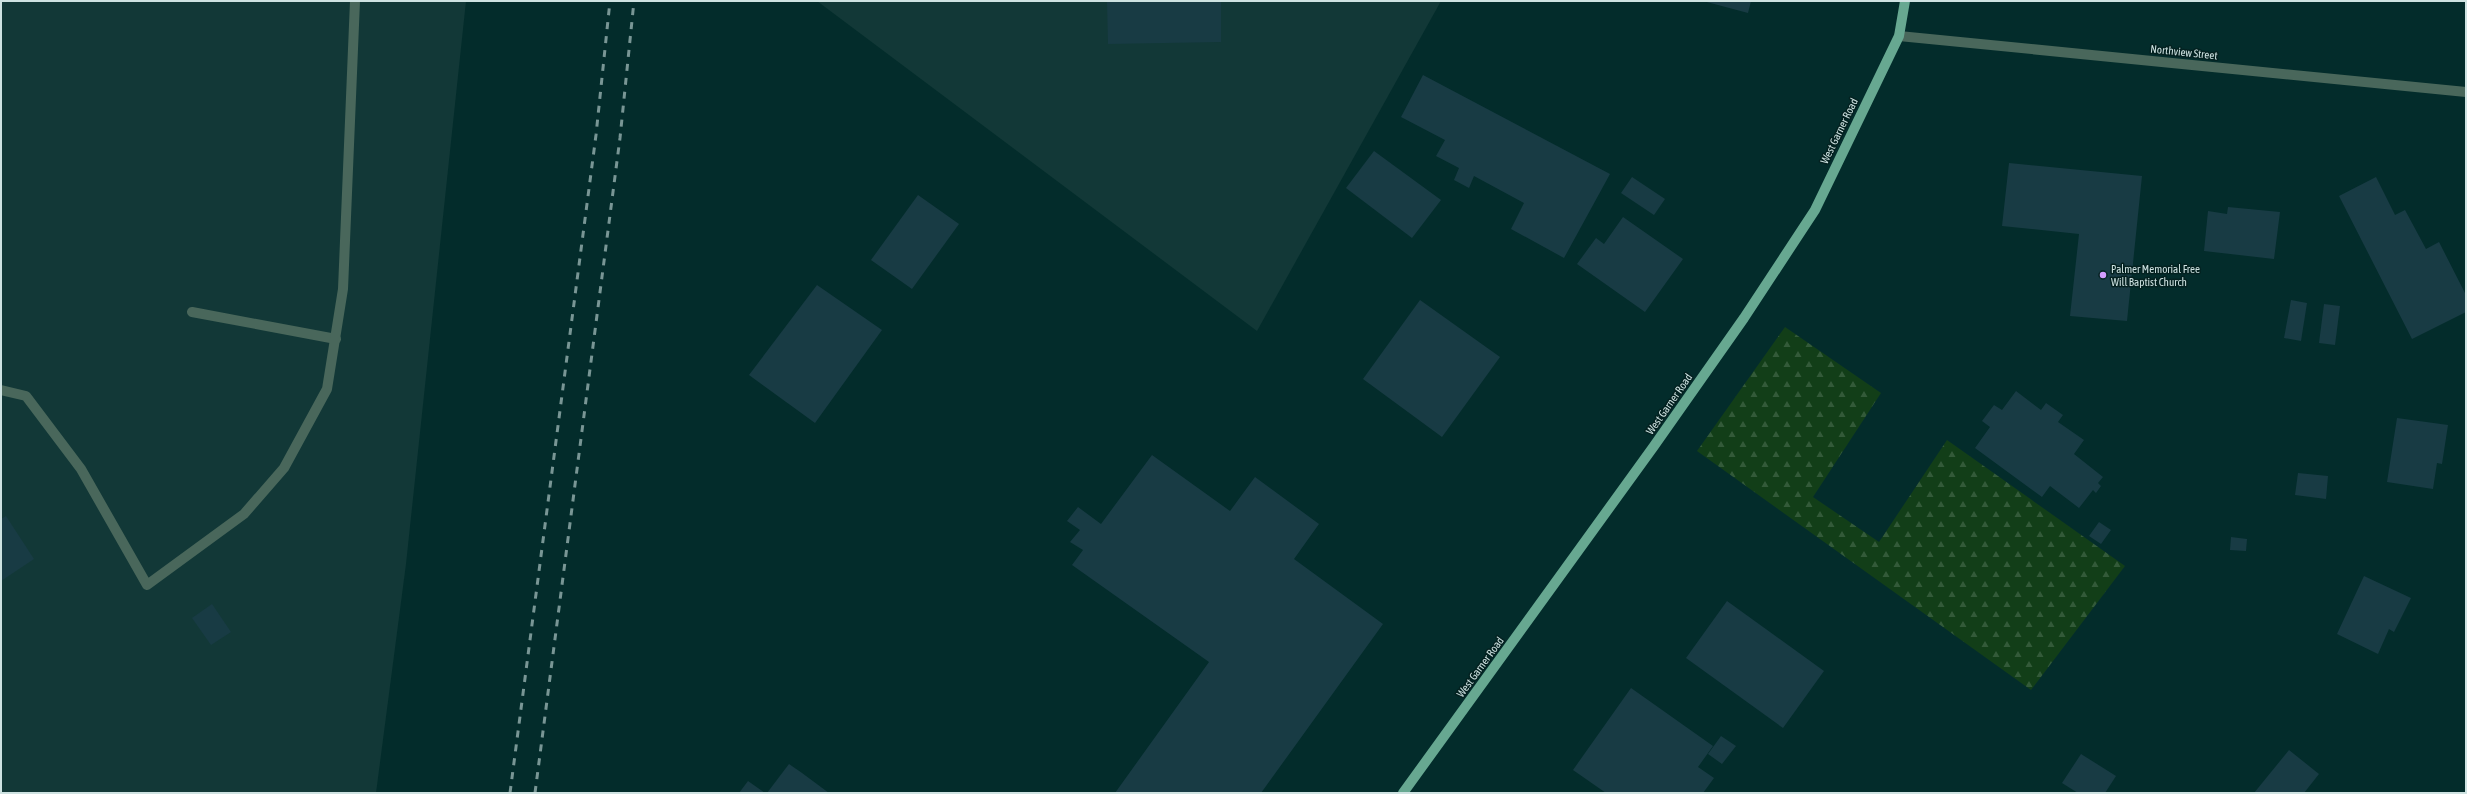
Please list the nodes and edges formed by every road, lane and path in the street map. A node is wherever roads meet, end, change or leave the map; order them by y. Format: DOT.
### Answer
graph roads {
  1 [pos="355,1"];
  2 [pos="1905,1"];
  3 [pos="1899,36"];
  4 [pos="2466,92"];
  5 [pos="192,312"];
  6 [pos="336,339"];
  7 [pos="1,390"];
  8 [pos="1404,793"];
  1 -- 6 [label="street"];
  2 -- 3 [label="main road, West Garner Road"];
  3 -- 4 [label="street, Northview Street"];
  3 -- 8 [label="main road, West Garner Road"];
  5 -- 6 [label="street"];
  6 -- 7 [label="street"];
}
